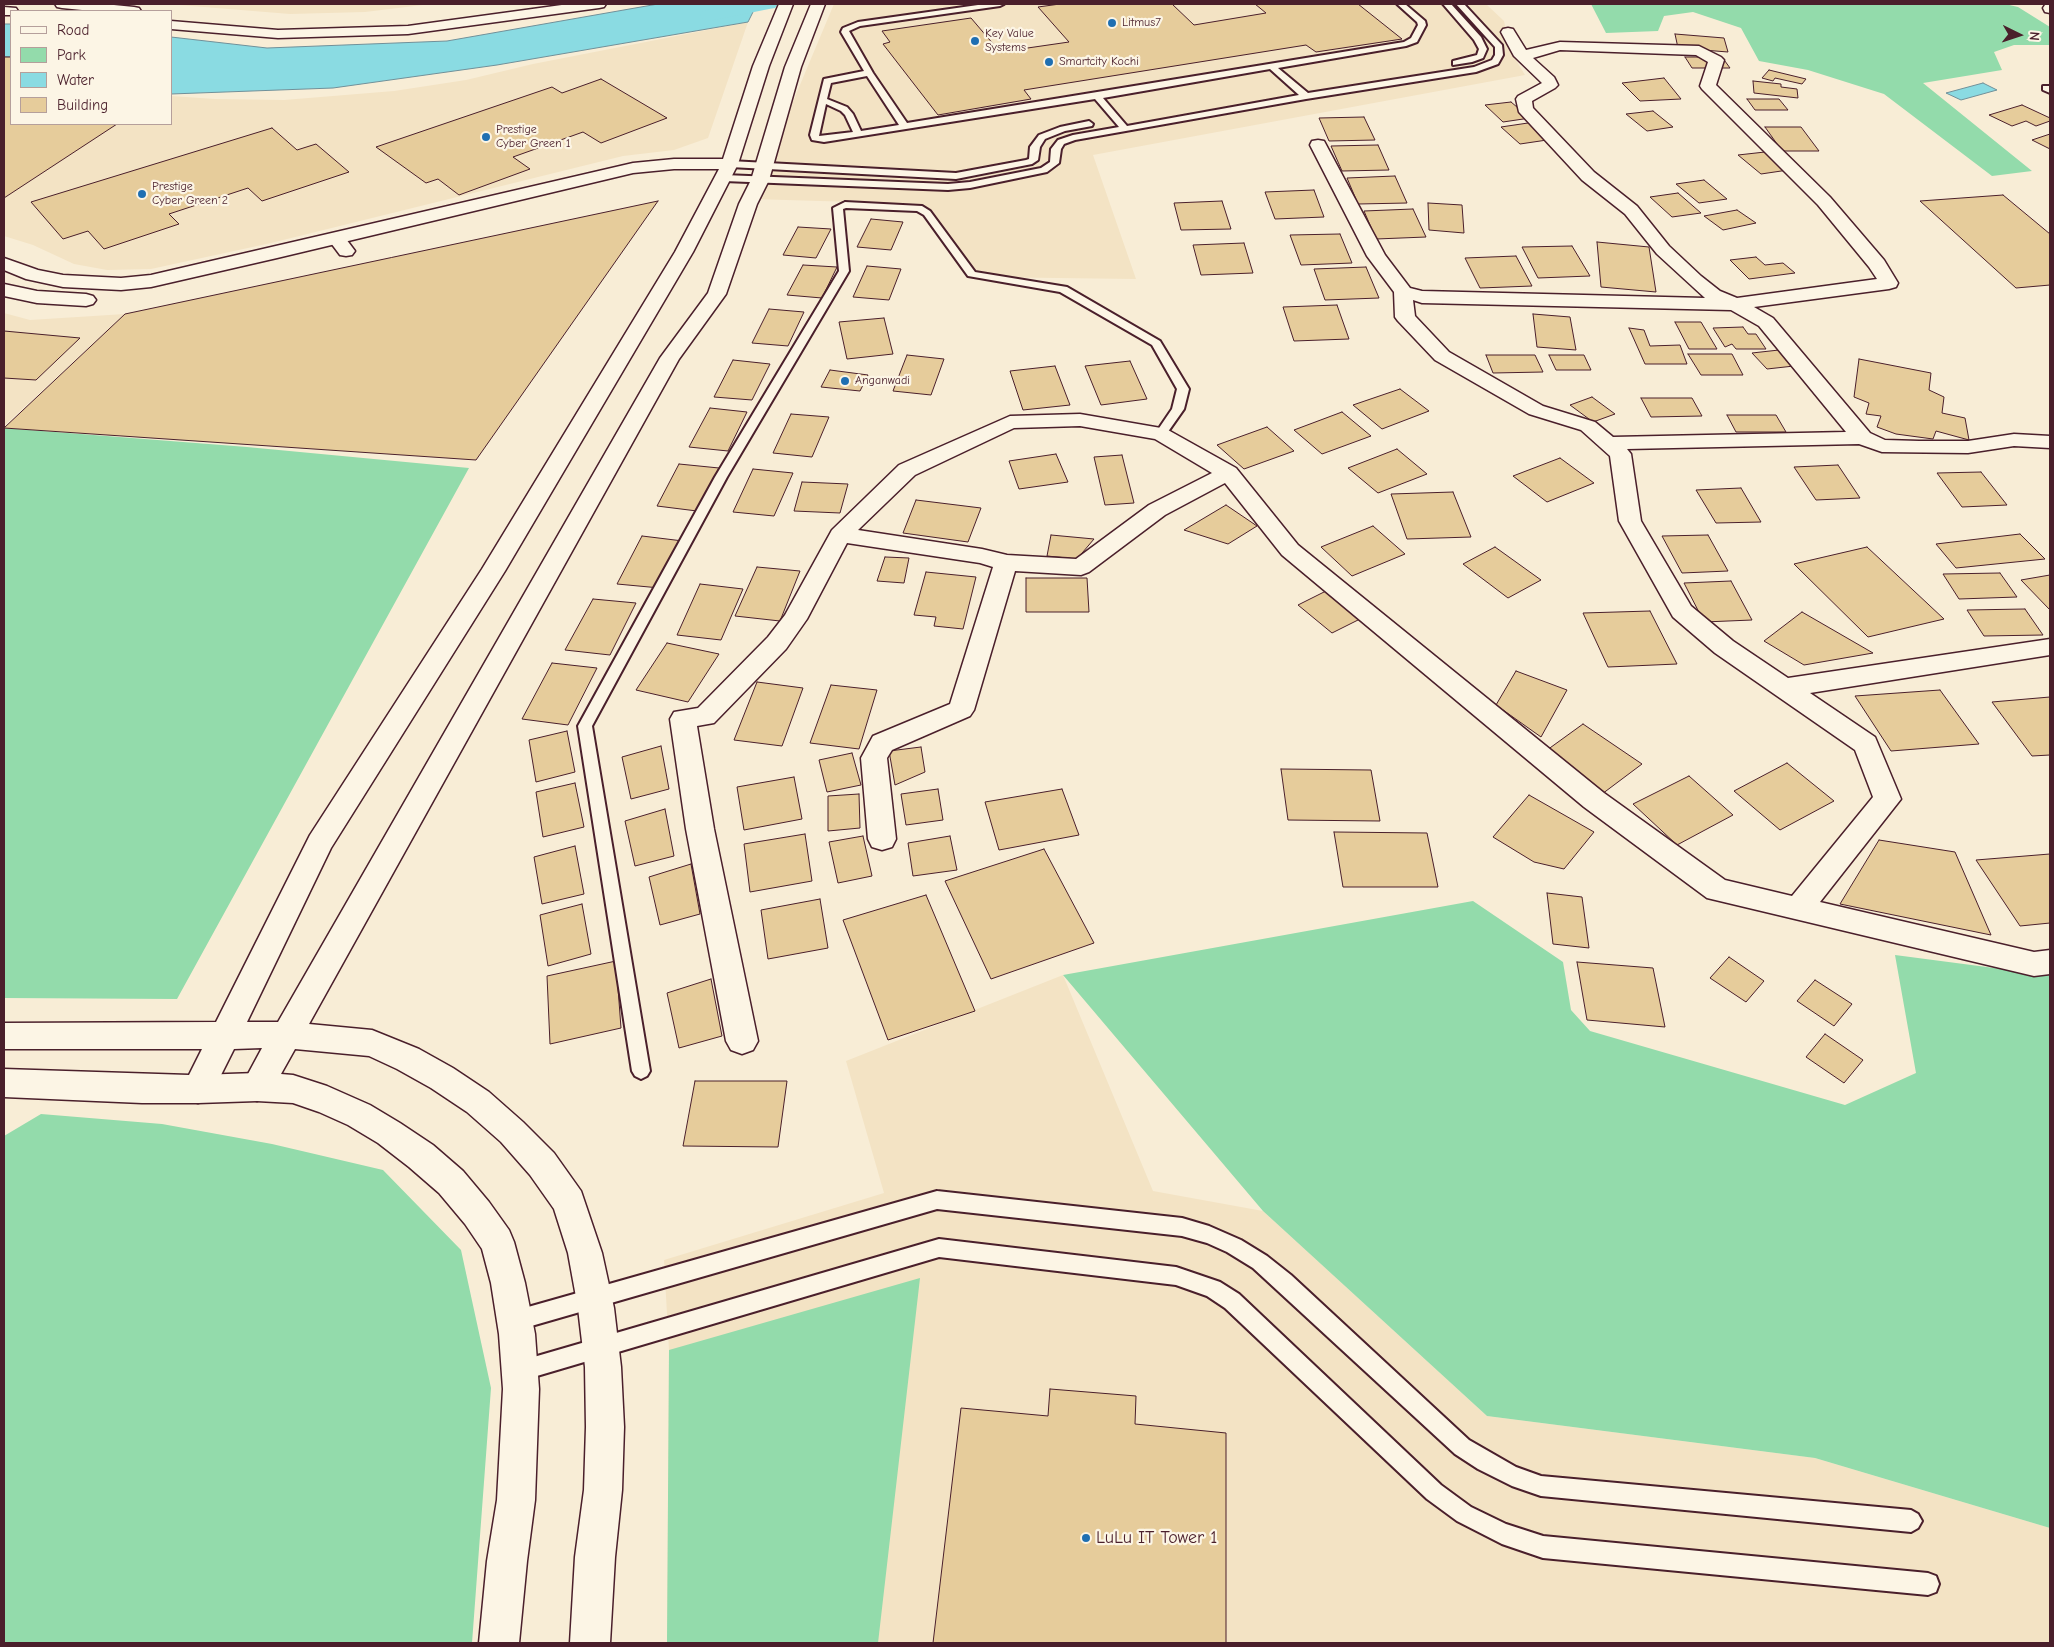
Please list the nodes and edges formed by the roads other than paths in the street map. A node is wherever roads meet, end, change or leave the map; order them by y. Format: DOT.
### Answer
graph roads {
  1 [pos="62,4"];
  2 [pos="504,4"];
  3 [pos="599,4"];
  4 [pos="786,4"];
  5 [pos="818,4"];
  6 [pos="1000,4"];
  7 [pos="1401,4"];
  8 [pos="1447,4"];
  9 [pos="1460,4"];
  10 [pos="124,10"];
  11 [pos="172,15"];
  12 [pos="172,25"];
  13 [pos="1508,32"];
  14 [pos="1522,56"];
  15 [pos="1272,67"];
  16 [pos="868,73"];
  17 [pos="1296,88"];
  18 [pos="1287,90"];
  19 [pos="1097,96"];
  20 [pos="1306,96"];
  21 [pos="823,100"];
  22 [pos="1112,120"];
  23 [pos="905,127"];
  24 [pos="1124,128"];
  25 [pos="858,134"];
  26 [pos="1318,145"];
  27 [pos="727,171"];
  28 [pos="762,173"];
  29 [pos="341,245"];
  30 [pos="4,263"];
  31 [pos="4,290"];
  32 [pos="1403,292"];
  33 [pos="1735,304"];
  34 [pos="1161,434"];
  35 [pos="1862,438"];
  36 [pos="2050,442"];
  37 [pos="1608,443"];
  38 [pos="1228,473"];
  39 [pos="840,536"];
  40 [pos="1006,563"];
  41 [pos="2050,647"];
  42 [pos="1784,688"];
  43 [pos="882,839"];
  44 [pos="1798,909"];
  45 [pos="2050,962"];
  46 [pos="223,1035"];
  47 [pos="286,1035"];
  48 [pos="4,1036"];
  49 [pos="742,1041"];
  50 [pos="641,1072"];
  51 [pos="4,1084"];
  52 [pos="257,1087"];
  53 [pos="198,1089"];
  54 [pos="594,1298"];
  55 [pos="514,1321"];
  56 [pos="601,1347"];
  57 [pos="520,1371"];
  58 [pos="1911,1521"];
  59 [pos="1928,1584"];
  60 [pos="499,1643"];
  61 [pos="590,1643"];
  1 -- 10 [label="street"];
  2 -- 11 [label="street"];
  3 -- 12 [label="street"];
  4 -- 27 [label="street"];
  5 -- 28 [label="street"];
  6 -- 16 [label="lane"];
  7 -- 15 [label="lane"];
  8 -- 17 [label="lane"];
  9 -- 20 [label="lane"];
  13 -- 14 [label="street"];
  14 -- 33 [label="street"];
  14 -- 33 [label="street"];
  15 -- 17 [label="lane"];
  15 -- 19 [label="lane"];
  16 -- 21 [label="lane"];
  16 -- 23 [label="lane"];
  17 -- 18 [label="lane"];
  17 -- 20 [label="lane"];
  19 -- 22 [label="lane"];
  19 -- 23 [label="lane"];
  20 -- 24 [label="lane"];
  21 -- 25 [label="lane"];
  21 -- 25 [label="lane"];
  22 -- 24 [label="lane"];
  22 -- 28 [label="lane"];
  23 -- 25 [label="lane"];
  24 -- 28 [label="lane"];
  26 -- 32 [label="street"];
  27 -- 28 [label="lane"];
  27 -- 28 [label="lane"];
  27 -- 29 [label="street"];
  27 -- 46 [label="street"];
  28 -- 47 [label="street"];
  29 -- 30 [label="street"];
  29 -- 31 [label="street"];
  32 -- 33 [label="street"];
  32 -- 37 [label="street"];
  33 -- 35 [label="street"];
  34 -- 38 [label="street"];
  34 -- 39 [label="street"];
  34 -- 50 [label="lane"];
  35 -- 36 [label="street"];
  35 -- 37 [label="street"];
  37 -- 42 [label="street"];
  38 -- 40 [label="street"];
  38 -- 44 [label="street"];
  39 -- 40 [label="street"];
  39 -- 49 [label="street"];
  40 -- 43 [label="street"];
  41 -- 42 [label="street"];
  42 -- 44 [label="street"];
  44 -- 45 [label="street"];
  46 -- 47 [label="street"];
  46 -- 48 [label="street"];
  46 -- 53 [label="street"];
  47 -- 52 [label="street"];
  47 -- 54 [label="street"];
  51 -- 53 [label="street"];
  52 -- 53 [label="street"];
  52 -- 55 [label="street"];
  54 -- 55 [label="lane"];
  54 -- 56 [label="street"];
  54 -- 58 [label="lane"];
  55 -- 57 [label="street"];
  56 -- 57 [label="lane"];
  56 -- 59 [label="lane"];
  56 -- 61 [label="street"];
  57 -- 60 [label="street"];
}
